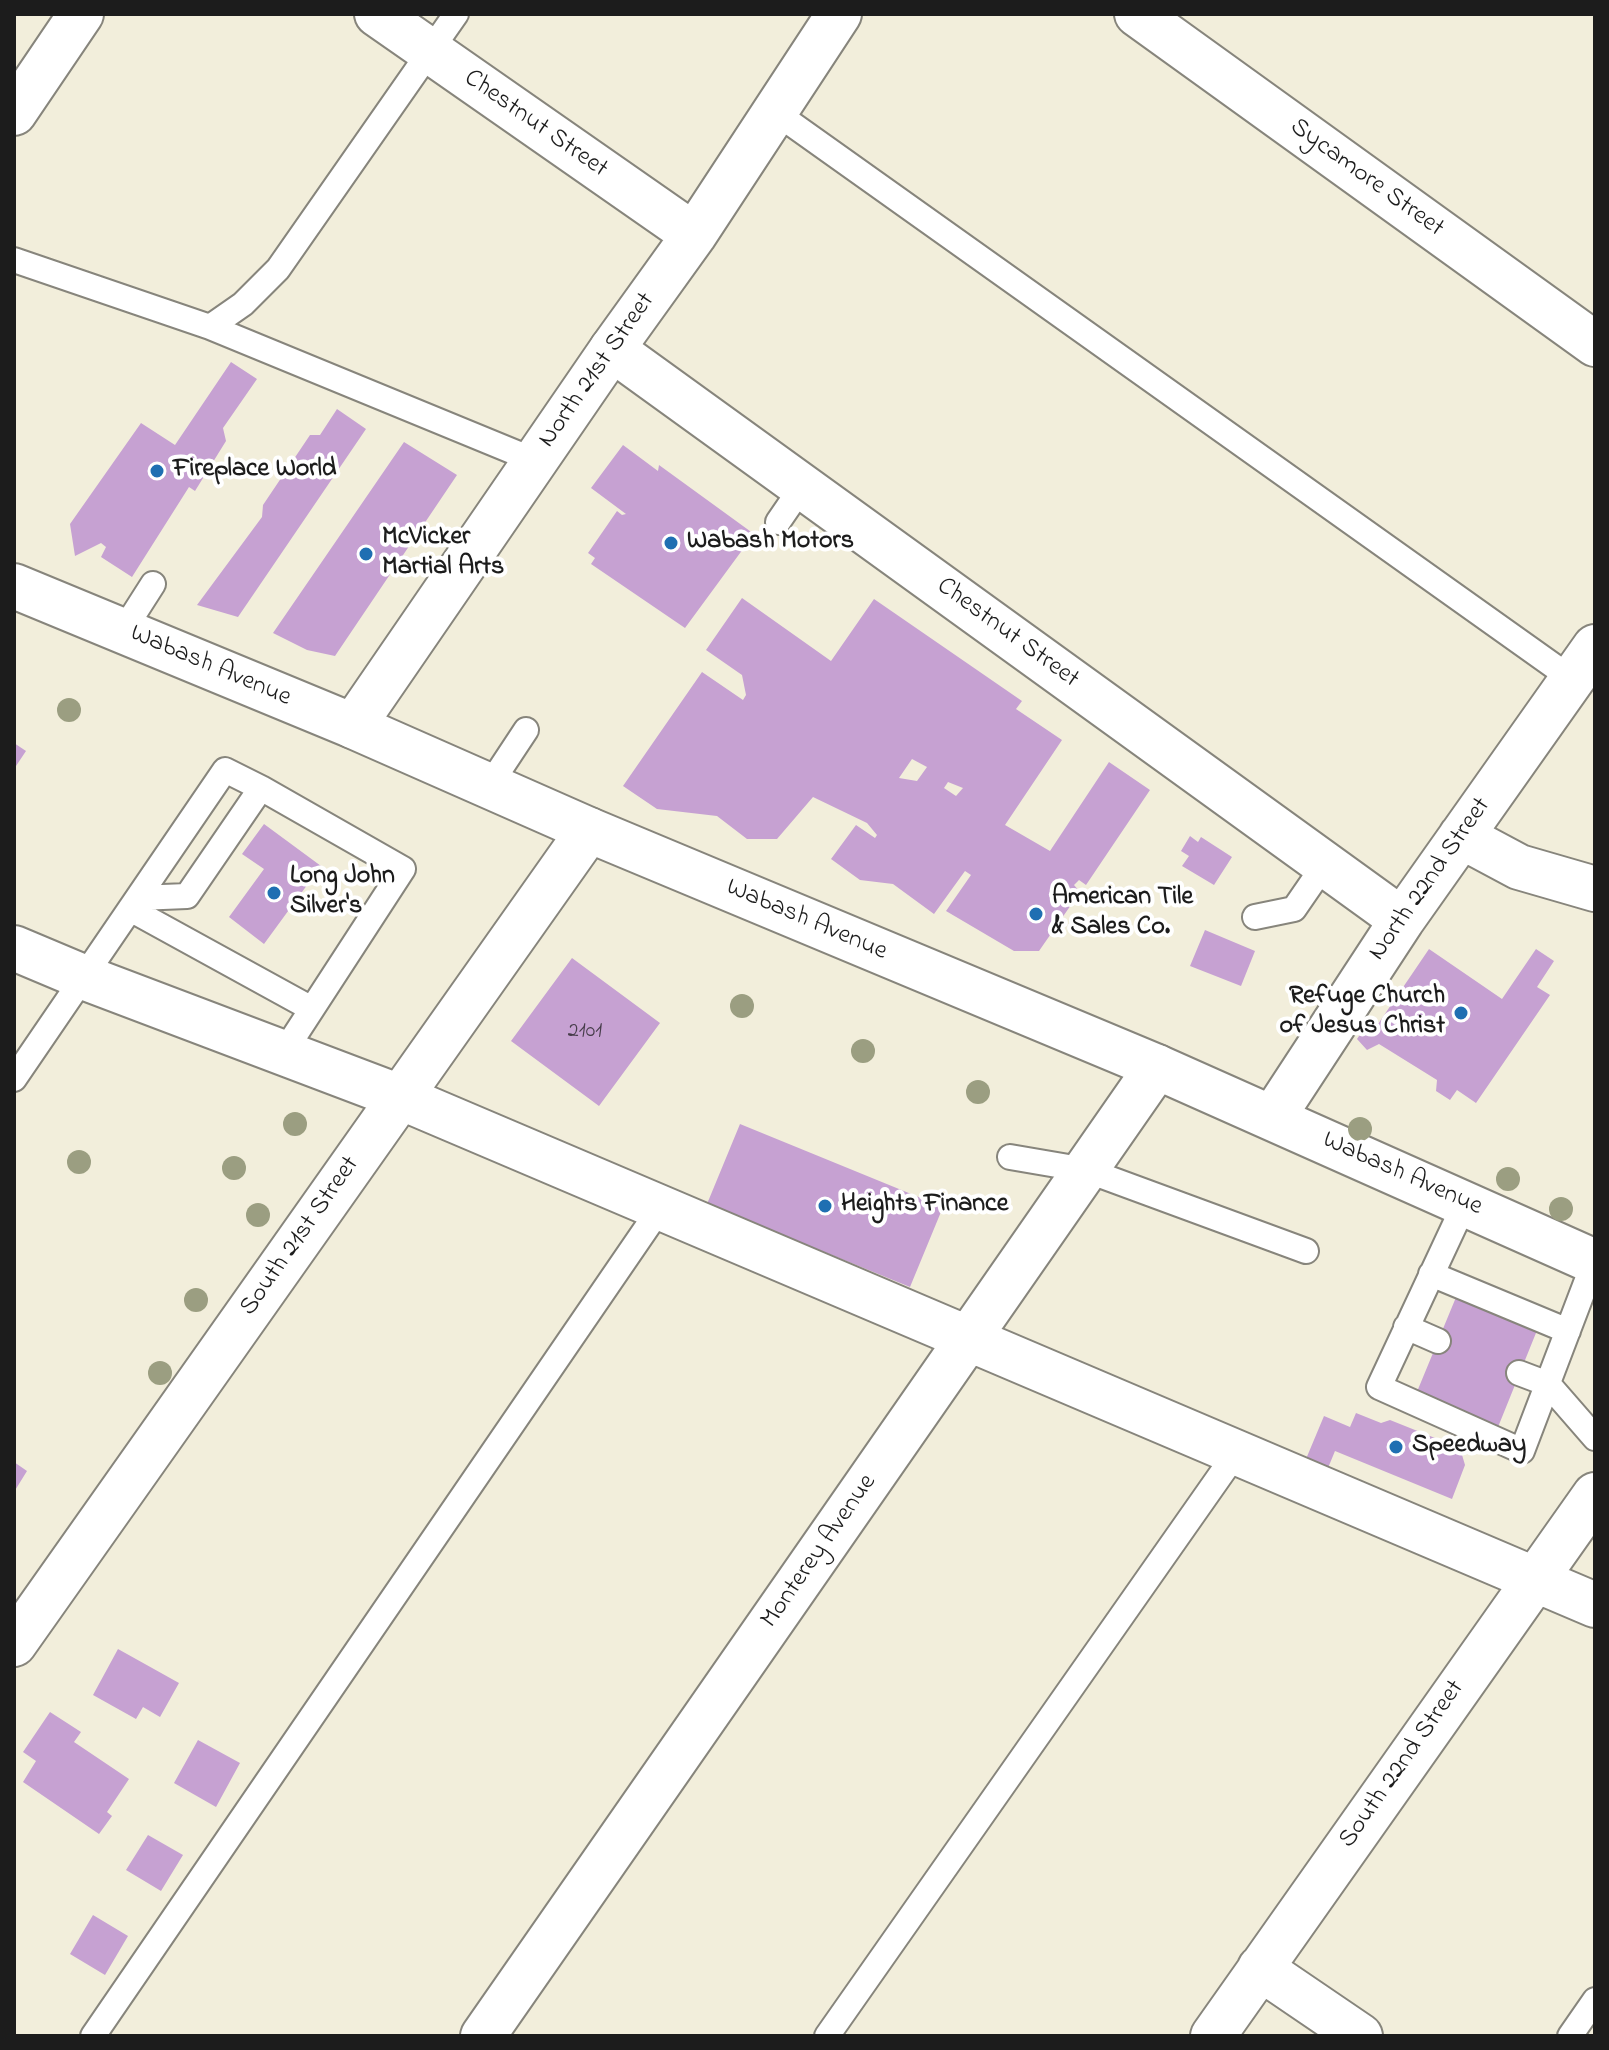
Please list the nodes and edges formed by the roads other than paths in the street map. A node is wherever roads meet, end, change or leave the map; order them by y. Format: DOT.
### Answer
graph roads {
  1 [pos="81,14"];
  2 [pos="377,14"];
  3 [pos="456,14"];
  4 [pos="839,14"];
  5 [pos="1137,14"];
  6 [pos="430,51"];
  7 [pos="775,112"];
  8 [pos="14,113"];
  9 [pos="694,235"];
  10 [pos="14,260"];
  11 [pos="210,327"];
  12 [pos="1595,344"];
  13 [pos="612,349"];
  14 [pos="536,461"];
  15 [pos="802,487"];
  16 [pos="778,522"];
  17 [pos="153,584"];
  18 [pos="14,586"];
  19 [pos="123,631"];
  20 [pos="1584,663"];
  21 [pos="353,726"];
  22 [pos="526,730"];
  23 [pos="489,786"];
  24 [pos="261,788"];
  25 [pos="589,830"];
  26 [pos="1461,836"];
  27 [pos="1325,864"];
  28 [pos="1595,889"];
  29 [pos="134,903"];
  30 [pos="1255,917"];
  31 [pos="1402,920"];
  32 [pos="14,948"];
  33 [pos="83,977"];
  34 [pos="312,1009"];
  35 [pos="284,1052"];
  36 [pos="1157,1067"];
  37 [pos="14,1079"];
  38 [pos="400,1097"];
  39 [pos="1273,1117"];
  40 [pos="1010,1157"];
  41 [pos="1086,1170"];
  42 [pos="1465,1203"];
  43 [pos="661,1207"];
  44 [pos="1306,1251"];
  45 [pos="1595,1262"];
  46 [pos="1431,1274"];
  47 [pos="1406,1327"];
  48 [pos="1568,1331"];
  49 [pos="969,1339"];
  50 [pos="1438,1341"];
  51 [pos="1519,1373"];
  52 [pos="1548,1384"];
  53 [pos="1595,1438"];
  54 [pos="1236,1453"];
  55 [pos="1595,1495"];
  56 [pos="1535,1580"];
  57 [pos="1595,1605"];
  58 [pos="14,1644"];
  59 [pos="1260,1968"];
  60 [pos="1595,2000"];
  61 [pos="93,2036"];
  62 [pos="483,2036"];
  63 [pos="827,2036"];
  64 [pos="1213,2036"];
  65 [pos="1360,2036"];
  66 [pos="1570,2036"];
  1 -- 8 [label="street"];
  2 -- 6 [label="street, Chestnut Street"];
  3 -- 6 [label="lane"];
  4 -- 7 [label="street, North 21st Street"];
  5 -- 12 [label="street, Sycamore Street"];
  6 -- 9 [label="street, Chestnut Street"];
  6 -- 11 [label="lane"];
  7 -- 9 [label="street, North 21st Street"];
  7 -- 20 [label="lane"];
  9 -- 13 [label="street, North 21st Street"];
  10 -- 11 [label="lane"];
  11 -- 14 [label="lane"];
  13 -- 14 [label="street, North 21st Street"];
  13 -- 15 [label="street, Chestnut Street"];
  14 -- 21 [label="street, North 21st Street"];
  15 -- 16 [label="lane"];
  15 -- 27 [label="street, Chestnut Street"];
  17 -- 19 [label="lane"];
  18 -- 19 [label="street, Wabash Avenue"];
  19 -- 21 [label="street, Wabash Avenue"];
  20 -- 26 [label="street, North 22nd Street"];
  21 -- 23 [label="street, Wabash Avenue"];
  22 -- 23 [label="lane"];
  23 -- 25 [label="street, Wabash Avenue"];
  24 -- 29 [label="lane"];
  24 -- 29 [label="lane"];
  24 -- 34 [label="lane"];
  25 -- 36 [label="street, Wabash Avenue"];
  25 -- 38 [label="street, South 21st Street"];
  26 -- 28 [label="street"];
  26 -- 31 [label="street, North 22nd Street"];
  27 -- 30 [label="lane"];
  27 -- 31 [label="street, Chestnut Street"];
  29 -- 33 [label="lane"];
  29 -- 34 [label="lane"];
  31 -- 39 [label="street, North 22nd Street"];
  32 -- 33 [label="street"];
  33 -- 35 [label="street"];
  33 -- 37 [label="lane"];
  34 -- 35 [label="lane"];
  35 -- 38 [label="street"];
  36 -- 39 [label="street, Wabash Avenue"];
  36 -- 41 [label="street, Monterey Avenue"];
  38 -- 43 [label="street"];
  38 -- 58 [label="street, South 21st Street"];
  39 -- 42 [label="street, Wabash Avenue"];
  40 -- 41 [label="lane"];
  41 -- 44 [label="lane"];
  41 -- 49 [label="street, Monterey Avenue"];
  42 -- 45 [label="street, Wabash Avenue"];
  42 -- 46 [label="lane"];
  43 -- 49 [label="street"];
  43 -- 61 [label="lane"];
  45 -- 48 [label="lane"];
  46 -- 47 [label="lane"];
  46 -- 48 [label="lane"];
  47 -- 50 [label="lane"];
  47 -- 52 [label="lane"];
  48 -- 52 [label="lane"];
  49 -- 54 [label="street"];
  49 -- 62 [label="street, Monterey Avenue"];
  51 -- 52 [label="lane"];
  52 -- 53 [label="lane"];
  54 -- 56 [label="street"];
  54 -- 63 [label="lane"];
  55 -- 56 [label="street, South 22nd Street"];
  56 -- 57 [label="street"];
  56 -- 59 [label="street, South 22nd Street"];
  59 -- 64 [label="street, South 22nd Street"];
  59 -- 65 [label="street"];
  60 -- 66 [label="lane"];
}
